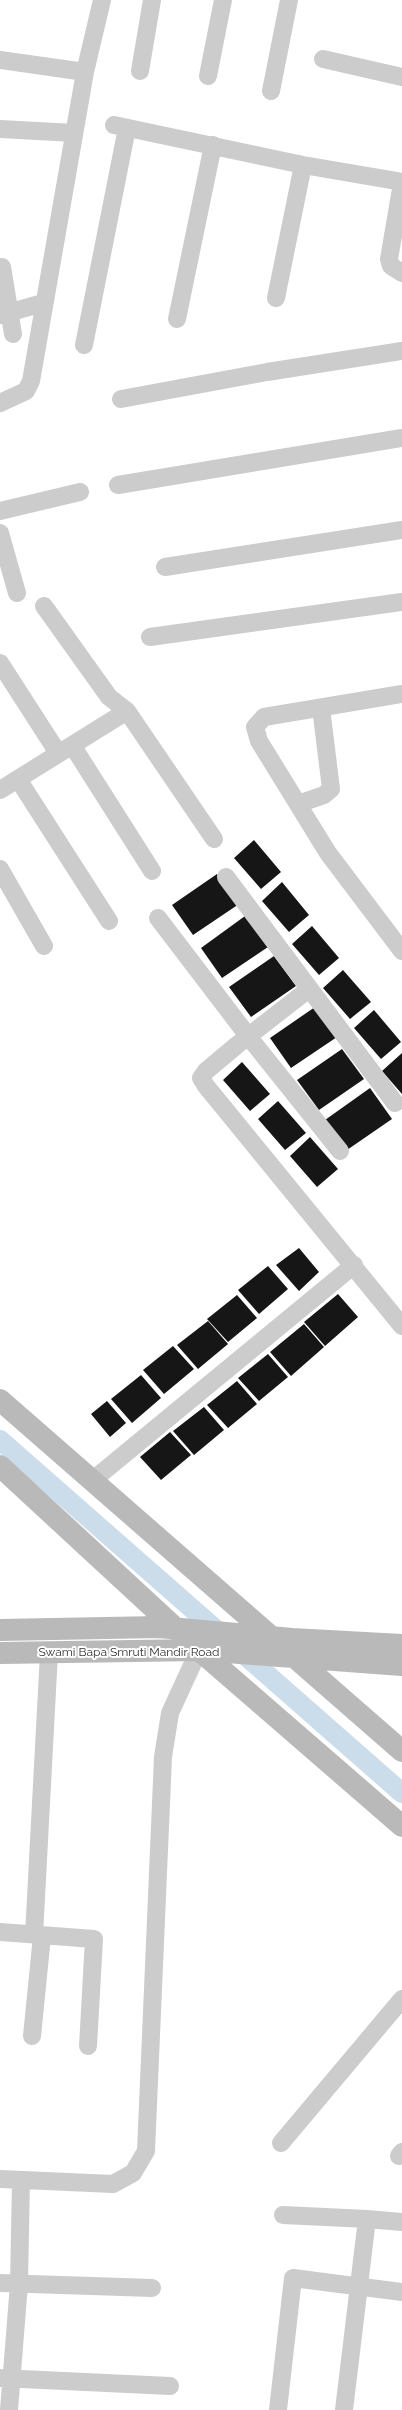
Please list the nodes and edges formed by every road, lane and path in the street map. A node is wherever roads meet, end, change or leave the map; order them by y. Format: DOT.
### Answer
graph roads {
  1 [pos="102,0"];
  2 [pos="152,0"];
  3 [pos="223,0"];
  4 [pos="289,0"];
  5 [pos="323,59"];
  6 [pos="0,60"];
  7 [pos="140,71"];
  8 [pos="85,72"];
  9 [pos="208,76"];
  10 [pos="402,77"];
  11 [pos="271,90"];
  12 [pos="0,129"];
  13 [pos="74,133"];
  14 [pos="213,145"];
  15 [pos="303,165"];
  16 [pos="402,183"];
  17 [pos="2,267"];
  18 [pos="402,272"];
  19 [pos="276,298"];
  20 [pos="43,303"];
  21 [pos="4,313"];
  22 [pos="177,319"];
  23 [pos="13,334"];
  24 [pos="84,345"];
  25 [pos="402,351"];
  26 [pos="122,399"];
  27 [pos="0,403"];
  28 [pos="402,438"];
  29 [pos="118,485"];
  30 [pos="80,492"];
  31 [pos="0,511"];
  32 [pos="402,530"];
  33 [pos="0,533"];
  34 [pos="165,567"];
  35 [pos="17,593"];
  36 [pos="402,602"];
  37 [pos="44,606"];
  38 [pos="150,637"];
  39 [pos="0,663"];
  40 [pos="402,694"];
  41 [pos="321,708"];
  42 [pos="127,711"];
  43 [pos="65,749"];
  44 [pos="18,779"];
  45 [pos="1,788"];
  46 [pos="298,804"];
  47 [pos="214,839"];
  48 [pos="0,869"];
  49 [pos="152,871"];
  50 [pos="226,877"];
  51 [pos="158,918"];
  52 [pos="109,921"];
  53 [pos="44,946"];
  54 [pos="402,951"];
  55 [pos="309,989"];
  56 [pos="248,1036"];
  57 [pos="395,1103"];
  58 [pos="340,1151"];
  59 [pos="354,1265"];
  60 [pos="402,1326"];
  61 [pos="0,1400"];
  62 [pos="0,1466"];
  63 [pos="93,1480"];
  64 [pos="176,1628"];
  65 [pos="0,1630"];
  66 [pos="269,1637"];
  67 [pos="402,1644"];
  68 [pos="199,1650"];
  69 [pos="0,1653"];
  70 [pos="49,1653"];
  71 [pos="292,1657"];
  72 [pos="402,1665"];
  73 [pos="402,1751"];
  74 [pos="402,1826"];
  75 [pos="0,1932"];
  76 [pos="38,1936"];
  77 [pos="402,1999"];
  78 [pos="32,2036"];
  79 [pos="88,2046"];
  80 [pos="281,2143"];
  81 [pos="0,2179"];
  82 [pos="21,2180"];
  83 [pos="283,2215"];
  84 [pos="366,2219"];
  85 [pos="402,2222"];
  86 [pos="0,2283"];
  87 [pos="19,2284"];
  88 [pos="359,2287"];
  89 [pos="152,2288"];
  90 [pos="402,2292"];
  91 [pos="6,2378"];
  92 [pos="170,2386"];
  93 [pos="9,2410"];
  94 [pos="278,2410"];
  95 [pos="344,2410"];
  1 -- 8 [label="street"];
  2 -- 7 [label="street"];
  3 -- 9 [label="street"];
  4 -- 11 [label="street"];
  5 -- 10 [label="street"];
  6 -- 8 [label="street"];
  8 -- 13 [label="street"];
  12 -- 13 [label="street"];
  13 -- 20 [label="street"];
  14 -- 15 [label="street"];
  14 -- 22 [label="street"];
  14 -- 24 [label="street"];
  15 -- 16 [label="street"];
  15 -- 19 [label="street"];
  16 -- 18 [label="street"];
  17 -- 21 [label="street"];
  20 -- 21 [label="street"];
  20 -- 27 [label="street"];
  21 -- 23 [label="street"];
  25 -- 26 [label="street"];
  28 -- 29 [label="street"];
  30 -- 31 [label="street"];
  32 -- 34 [label="street"];
  33 -- 35 [label="street"];
  36 -- 38 [label="street"];
  37 -- 42 [label="street"];
  39 -- 43 [label="street"];
  40 -- 41 [label="street"];
  41 -- 46 [label="street"];
  41 -- 46 [label="street"];
  42 -- 43 [label="street"];
  42 -- 47 [label="street"];
  43 -- 44 [label="street"];
  43 -- 49 [label="street"];
  44 -- 45 [label="street"];
  44 -- 52 [label="street"];
  46 -- 54 [label="street"];
  48 -- 53 [label="street"];
  50 -- 55 [label="street"];
  51 -- 56 [label="street"];
  55 -- 56 [label="street"];
  55 -- 57 [label="street"];
  56 -- 58 [label="street"];
  56 -- 59 [label="street"];
  59 -- 60 [label="street"];
  59 -- 63 [label="street"];
  61 -- 63 [label="street"];
  62 -- 64 [label="street"];
  63 -- 66 [label="street"];
  64 -- 65 [label="street"];
  64 -- 66 [label="street"];
  64 -- 68 [label="street"];
  66 -- 67 [label="street"];
  66 -- 71 [label="street"];
  68 -- 70 [label="street, Swami Bapa Smruti Mandir Road"];
  68 -- 71 [label="street, Swami Bapa Smruti Mandir Road"];
  68 -- 74 [label="street"];
  68 -- 82 [label="street"];
  69 -- 70 [label="street, Swami Bapa Smruti Mandir Road"];
  70 -- 76 [label="street"];
  71 -- 72 [label="street, Swami Bapa Smruti Mandir Road"];
  71 -- 73 [label="street"];
  75 -- 76 [label="street"];
  76 -- 78 [label="street"];
  76 -- 79 [label="street"];
  77 -- 80 [label="street"];
  81 -- 82 [label="street"];
  82 -- 87 [label="street"];
  83 -- 84 [label="street"];
  84 -- 85 [label="street"];
  84 -- 88 [label="street"];
  86 -- 87 [label="street"];
  87 -- 89 [label="street"];
  87 -- 91 [label="street"];
  88 -- 90 [label="street"];
  88 -- 94 [label="street"];
  88 -- 95 [label="street"];
  91 -- 92 [label="street"];
  91 -- 93 [label="street"];
}
